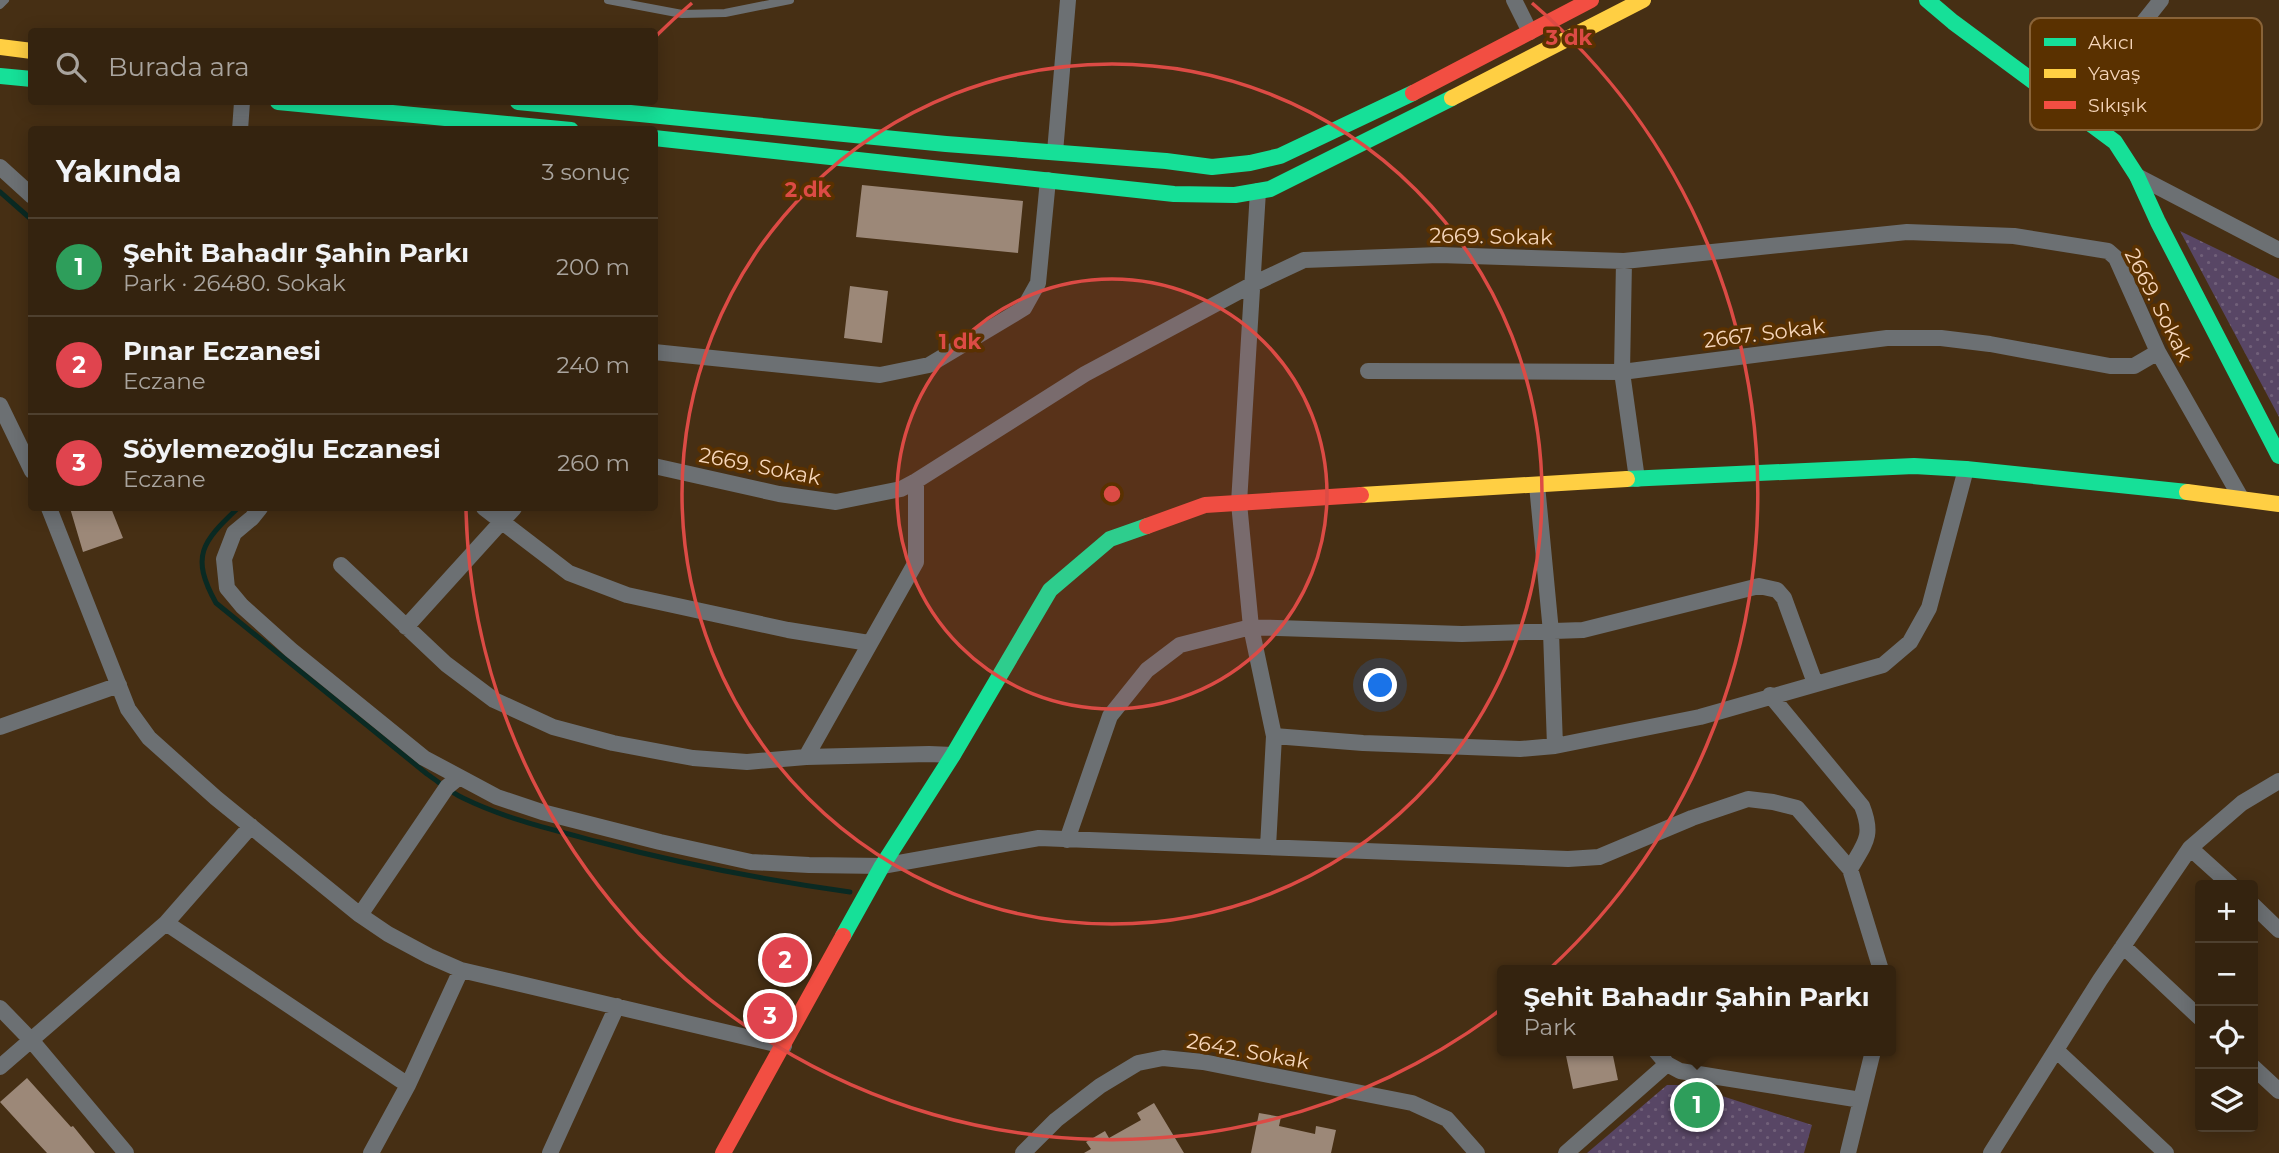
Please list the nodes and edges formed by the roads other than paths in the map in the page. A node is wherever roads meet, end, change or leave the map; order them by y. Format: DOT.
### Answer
graph roads {
  1 [pos="5,0"];
  2 [pos="608,0"];
  3 [pos="790,0"];
  4 [pos="1068,0"];
  5 [pos="1514,0"];
  6 [pos="1591,0"];
  7 [pos="1643,0"];
  8 [pos="1927,0"];
  9 [pos="2161,0"];
  10 [pos="0,5"];
  11 [pos="2147,18"];
  12 [pos="1530,32"];
  13 [pos="0,47"];
  14 [pos="28,50"];
  15 [pos="0,76"];
  16 [pos="28,79"];
  17 [pos="2030,79"];
  18 [pos="242,105"];
  19 [pos="309,105"];
  20 [pos="549,105"];
  21 [pos="240,126"];
  22 [pos="528,126"];
  23 [pos="2099,130"];
  24 [pos="658,138"];
  25 [pos="1055,152"];
  26 [pos="0,167"];
  27 [pos="2137,176"];
  28 [pos="1048,180"];
  29 [pos="1258,191"];
  30 [pos="28,192"];
  31 [pos="2279,250"];
  32 [pos="1625,261"];
  33 [pos="1254,284"];
  34 [pos="658,352"];
  35 [pos="2158,352"];
  36 [pos="1368,371"];
  37 [pos="1622,372"];
  38 [pos="0,405"];
  39 [pos="2279,456"];
  40 [pos="28,463"];
  41 [pos="658,467"];
  42 [pos="1966,470"];
  43 [pos="1637,479"];
  44 [pos="916,481"];
  45 [pos="1537,485"];
  46 [pos="2241,498"];
  47 [pos="1239,503"];
  48 [pos="2279,504"];
  49 [pos="50,511"];
  50 [pos="258,511"];
  51 [pos="487,511"];
  52 [pos="511,511"];
  53 [pos="501,523"];
  54 [pos="341,565"];
  55 [pos="405,627"];
  56 [pos="1251,627"];
  57 [pos="1551,632"];
  58 [pos="869,643"];
  59 [pos="1815,683"];
  60 [pos="119,685"];
  61 [pos="1770,695"];
  62 [pos="0,727"];
  63 [pos="1274,736"];
  64 [pos="1555,746"];
  65 [pos="953,755"];
  66 [pos="806,757"];
  67 [pos="458,778"];
  68 [pos="2279,780"];
  69 [pos="251,826"];
  70 [pos="1067,840"];
  71 [pos="1268,847"];
  72 [pos="2190,848"];
  73 [pos="883,866"];
  74 [pos="1850,869"];
  75 [pos="2225,880"];
  76 [pos="2258,910"];
  77 [pos="360,915"];
  78 [pos="166,923"];
  79 [pos="2279,930"];
  80 [pos="2123,946"];
  81 [pos="1879,965"];
  82 [pos="461,970"];
  83 [pos="617,1006"];
  84 [pos="0,1008"];
  85 [pos="2195,1013"];
  86 [pos="31,1040"];
  87 [pos="784,1046"];
  88 [pos="2056,1050"];
  89 [pos="1660,1056"];
  90 [pos="1872,1056"];
  91 [pos="1667,1064"];
  92 [pos="0,1067"];
  93 [pos="2255,1069"];
  94 [pos="408,1085"];
  95 [pos="2279,1091"];
  96 [pos="1861,1100"];
  97 [pos="1993,1152"];
  98 [pos="126,1153"];
  99 [pos="371,1153"];
  100 [pos="550,1153"];
  101 [pos="723,1153"];
  102 [pos="1023,1153"];
  103 [pos="1477,1153"];
  104 [pos="1566,1153"];
  105 [pos="1848,1153"];
  106 [pos="2166,1153"];
  1 -- 10 [label="lane"];
  2 -- 3 [label="lane"];
  4 -- 25 [label="street"];
  5 -- 12 [label="street"];
  6 -- 12 [label="street"];
  7 -- 29 [label="street"];
  8 -- 17 [label="street"];
  9 -- 11 [label="street"];
  12 -- 25 [label="street"];
  13 -- 14 [label="street"];
  15 -- 16 [label="street"];
  18 -- 21 [label="street"];
  19 -- 22 [label="street"];
  20 -- 25 [label="street"];
  23 -- 27 [label="street"];
  24 -- 28 [label="street"];
  26 -- 30 [label="street"];
  27 -- 31 [label="street"];
  27 -- 39 [label="street"];
  28 -- 29 [label="street"];
  28 -- 34 [label="street"];
  29 -- 33 [label="street"];
  32 -- 33 [label="street, 2669. Sokak"];
  32 -- 35 [label="street, 2669. Sokak"];
  32 -- 37 [label="street"];
  33 -- 44 [label="street, 2669. Sokak"];
  33 -- 47 [label="street"];
  35 -- 37 [label="street, 2667. Sokak"];
  35 -- 46 [label="street, 2669. Sokak"];
  36 -- 37 [label="street, 2667. Sokak"];
  37 -- 43 [label="street"];
  38 -- 40 [label="street"];
  41 -- 44 [label="street, 2669. Sokak"];
  42 -- 43 [label="street"];
  42 -- 46 [label="street"];
  42 -- 59 [label="street"];
  43 -- 45 [label="street"];
  44 -- 58 [label="street"];
  45 -- 47 [label="street"];
  45 -- 57 [label="street"];
  46 -- 48 [label="street"];
  47 -- 56 [label="street"];
  47 -- 65 [label="street"];
  49 -- 60 [label="street"];
  50 -- 67 [label="street"];
  51 -- 53 [label="street"];
  52 -- 53 [label="street"];
  53 -- 55 [label="street"];
  53 -- 58 [label="street"];
  54 -- 55 [label="street"];
  55 -- 66 [label="street"];
  56 -- 57 [label="street"];
  56 -- 63 [label="street"];
  56 -- 70 [label="street"];
  57 -- 59 [label="street"];
  57 -- 64 [label="street"];
  58 -- 66 [label="street"];
  59 -- 61 [label="street"];
  60 -- 62 [label="street"];
  60 -- 69 [label="street"];
  61 -- 64 [label="street"];
  61 -- 74 [label="street"];
  63 -- 64 [label="street"];
  63 -- 71 [label="street"];
  65 -- 66 [label="street"];
  65 -- 73 [label="street"];
  67 -- 73 [label="street"];
  67 -- 77 [label="street"];
  68 -- 72 [label="street"];
  69 -- 77 [label="street"];
  69 -- 78 [label="street"];
  70 -- 71 [label="street"];
  70 -- 73 [label="street"];
  71 -- 74 [label="street"];
  72 -- 75 [label="street"];
  72 -- 80 [label="street"];
  73 -- 87 [label="street"];
  74 -- 81 [label="street"];
  76 -- 79 [label="street"];
  77 -- 82 [label="street"];
  78 -- 86 [label="street"];
  78 -- 94 [label="street"];
  80 -- 85 [label="street"];
  80 -- 88 [label="street"];
  82 -- 83 [label="street"];
  82 -- 94 [label="street"];
  83 -- 87 [label="street"];
  83 -- 100 [label="street"];
  84 -- 86 [label="street"];
  86 -- 92 [label="street"];
  86 -- 98 [label="street"];
  87 -- 101 [label="street"];
  88 -- 97 [label="street"];
  88 -- 106 [label="street"];
  89 -- 91 [label="street"];
  90 -- 96 [label="street"];
  91 -- 96 [label="street"];
  91 -- 104 [label="street"];
  93 -- 95 [label="street"];
  94 -- 99 [label="street"];
  96 -- 105 [label="street"];
  102 -- 103 [label="street, 2642. Sokak"];
}
